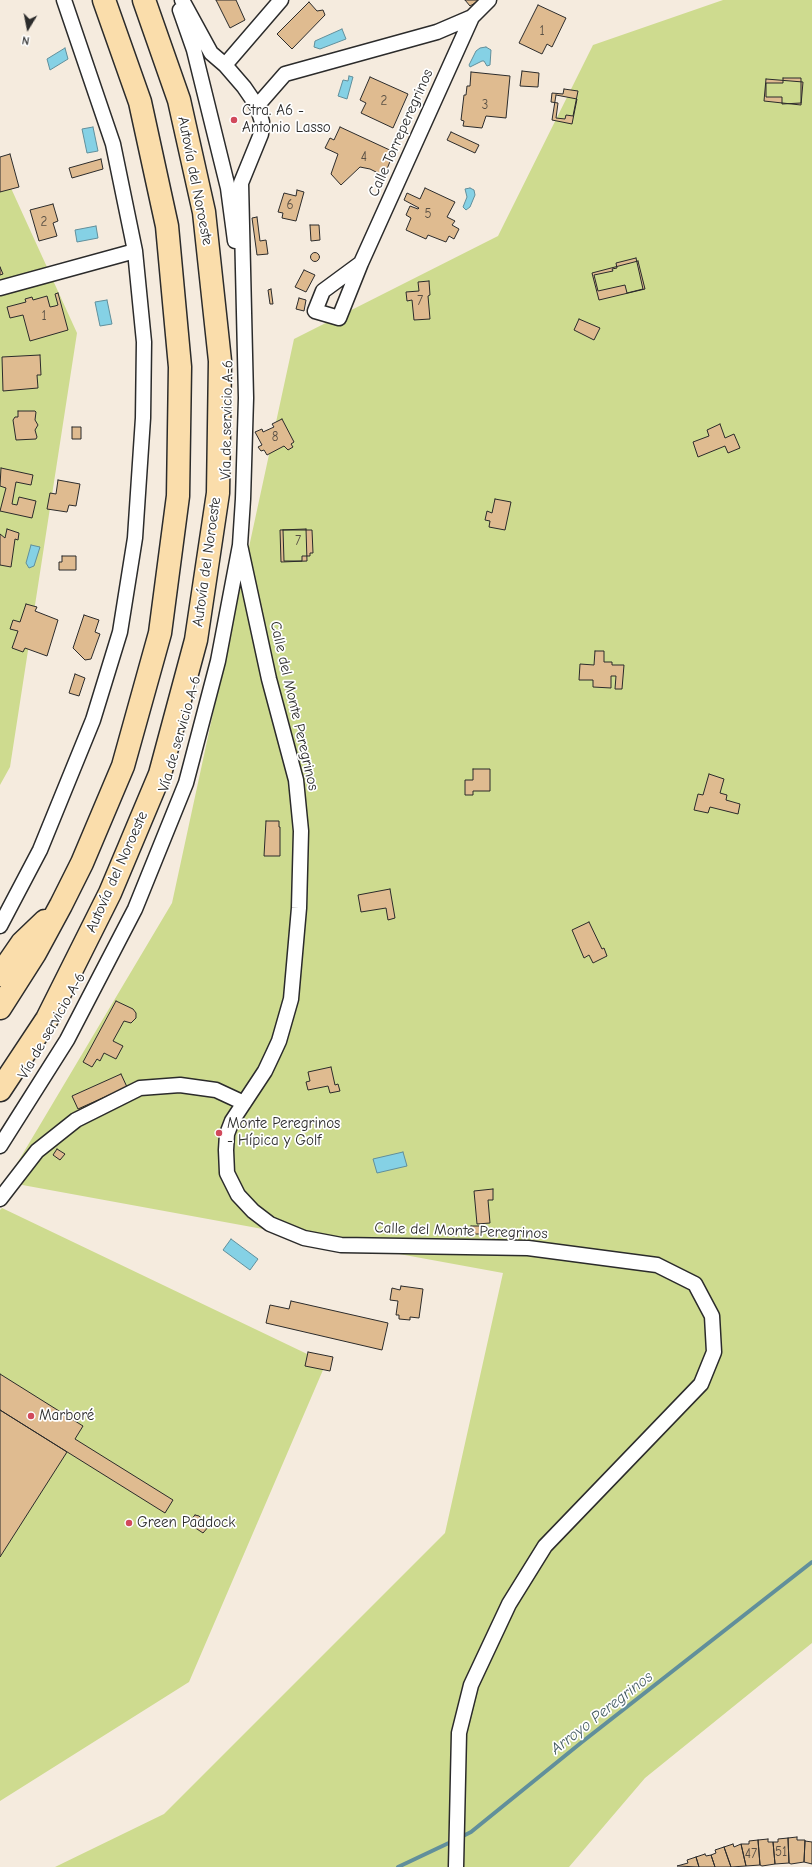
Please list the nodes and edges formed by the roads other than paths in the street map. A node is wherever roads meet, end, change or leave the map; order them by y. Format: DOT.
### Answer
graph roads {
  1 [pos="64,0"];
  2 [pos="104,0"];
  3 [pos="144,0"];
  4 [pos="177,0"];
  5 [pos="182,0"];
  6 [pos="281,0"];
  7 [pos="489,0"];
  8 [pos="472,16"];
  9 [pos="226,65"];
  10 [pos="257,106"];
  11 [pos="135,251"];
  12 [pos="361,263"];
  13 [pos="0,288"];
  14 [pos="245,314"];
  15 [pos="240,545"];
  16 [pos="61,905"];
  17 [pos="0,926"];
  18 [pos="0,975"];
  19 [pos="0,1008"];
  20 [pos="0,1090"];
  21 [pos="244,1102"];
  22 [pos="0,1146"];
  23 [pos="0,1199"];
  24 [pos="456,1867"];
  1 -- 11 [label="street"];
  2 -- 16 [label="highway"];
  3 -- 20 [label="highway, Autovía del Noroeste"];
  4 -- 14 [label="street"];
  5 -- 9 [label="street"];
  6 -- 9 [label="street"];
  7 -- 8 [label="street"];
  8 -- 10 [label="street"];
  8 -- 12 [label="street, Calle Torreperegrinos"];
  9 -- 10 [label="street"];
  10 -- 14 [label="street"];
  11 -- 13 [label="street"];
  11 -- 17 [label="street"];
  14 -- 15 [label="street, Vía de servicio A-6"];
  15 -- 21 [label="street, Calle del Monte Peregrinos"];
  15 -- 22 [label="street, Vía de servicio A-6"];
  16 -- 18 [label="highway"];
  16 -- 19 [label="highway"];
  21 -- 23 [label="street"];
  21 -- 24 [label="street, Calle del Monte Peregrinos"];
}
